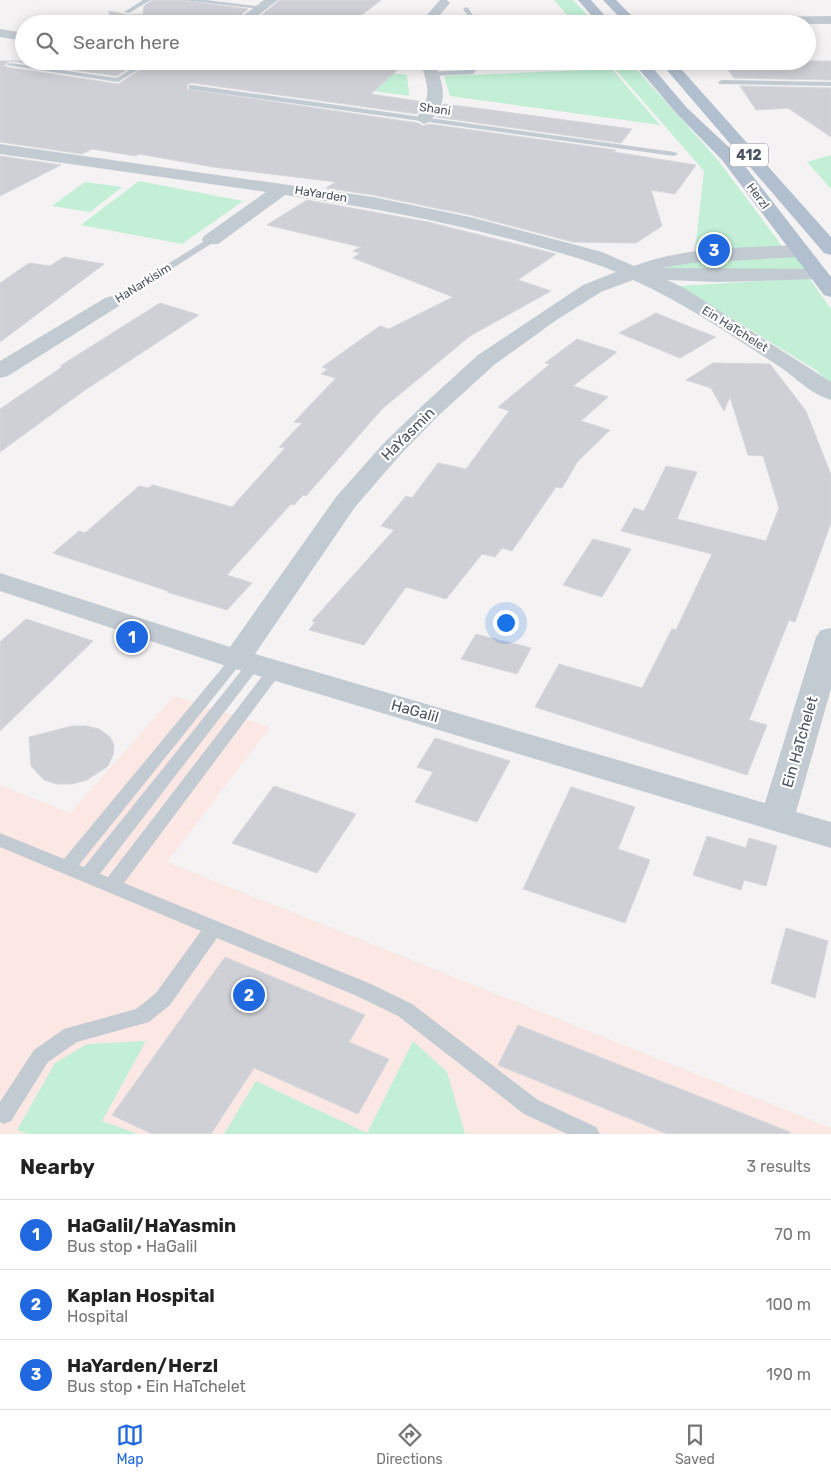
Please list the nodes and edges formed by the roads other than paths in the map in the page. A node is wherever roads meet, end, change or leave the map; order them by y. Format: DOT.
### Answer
graph roads {
  1 [pos="148,0"];
  2 [pos="185,0"];
  3 [pos="584,0"];
  4 [pos="609,0"];
  5 [pos="444,3"];
  6 [pos="266,4"];
  7 [pos="466,10"];
  8 [pos="127,12"];
  9 [pos="251,15"];
  10 [pos="433,15"];
  11 [pos="470,15"];
  12 [pos="598,15"];
  13 [pos="625,15"];
  14 [pos="816,20"];
  15 [pos="831,20"];
  16 [pos="0,34"];
  17 [pos="15,35"];
  18 [pos="10,65"];
  19 [pos="15,66"];
  20 [pos="46,70"];
  21 [pos="134,70"];
  22 [pos="430,70"];
  23 [pos="454,70"];
  24 [pos="472,70"];
  25 [pos="647,70"];
  26 [pos="674,70"];
  27 [pos="722,82"];
  28 [pos="831,84"];
  29 [pos="192,87"];
  30 [pos="424,119"];
  31 [pos="0,149"];
  32 [pos="674,154"];
  33 [pos="283,188"];
  34 [pos="211,240"];
  35 [pos="831,249"];
  36 [pos="800,251"];
  37 [pos="634,272"];
  38 [pos="818,273"];
  39 [pos="831,291"];
  40 [pos="112,302"];
  41 [pos="0,372"];
  42 [pos="831,393"];
  43 [pos="0,582"];
  44 [pos="831,637"];
  45 [pos="255,664"];
  46 [pos="174,736"];
  47 [pos="183,754"];
  48 [pos="778,817"];
  49 [pos="831,835"];
  50 [pos="0,840"];
  51 [pos="67,867"];
  52 [pos="87,876"];
  53 [pos="111,887"];
  54 [pos="213,929"];
  55 [pos="4,1114"];
  56 [pos="589,1134"];
  1 -- 8 [label="lane"];
  2 -- 6 [label="lane"];
  3 -- 12 [label="main road"];
  4 -- 13 [label="main road"];
  5 -- 10 [label="street"];
  6 -- 9 [label="street"];
  7 -- 11 [label="lane"];
  14 -- 15 [label="street"];
  16 -- 17 [label="street"];
  18 -- 19 [label="lane"];
  20 -- 21 [label="lane"];
  22 -- 30 [label="street"];
  23 -- 24 [label="lane"];
  25 -- 36 [label="main road, Herzl / 412"];
  26 -- 35 [label="main road, Herzl / 412"];
  27 -- 28 [label="lane"];
  29 -- 30 [label="lane, Shani"];
  30 -- 32 [label="lane, Shani"];
  31 -- 33 [label="street, HaYarden"];
  33 -- 34 [label="street, HaNarkisim"];
  33 -- 37 [label="street, HaYarden"];
  34 -- 40 [label="lane, HaNarkisim"];
  36 -- 37 [label="street, HaYasmin"];
  36 -- 38 [label="main road, Herzl / 412"];
  37 -- 38 [label="street"];
  37 -- 42 [label="street, Ein HaTchelet"];
  37 -- 45 [label="street, HaYasmin"];
  38 -- 39 [label="main road, Herzl / 412"];
  40 -- 41 [label="street, HaNarkisim"];
  43 -- 45 [label="street, HaGalil"];
  44 -- 48 [label="street, Ein HaTchelet"];
  45 -- 46 [label="lane"];
  45 -- 47 [label="lane"];
  45 -- 48 [label="street, HaGalil"];
  45 -- 53 [label="lane"];
  46 -- 47 [label="lane"];
  46 -- 51 [label="lane"];
  47 -- 52 [label="lane"];
  48 -- 49 [label="street, HaGalil"];
  50 -- 51 [label="lane"];
  51 -- 52 [label="lane"];
  52 -- 53 [label="lane"];
  53 -- 54 [label="lane"];
  54 -- 55 [label="lane"];
  54 -- 56 [label="lane"];
}
